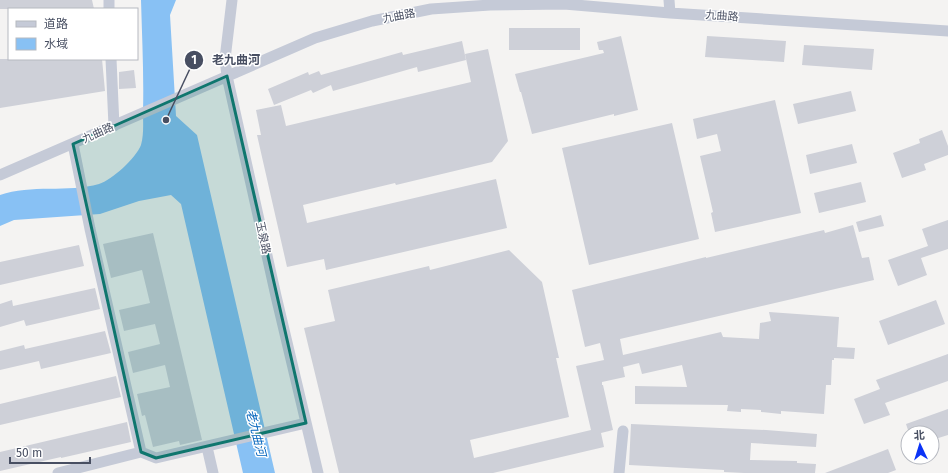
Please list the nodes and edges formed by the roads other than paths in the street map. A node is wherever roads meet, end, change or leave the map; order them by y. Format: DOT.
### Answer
graph roads {
  1 [pos="232,0"];
  2 [pos="669,0"];
  3 [pos="670,13"];
  4 [pos="948,31"];
  5 [pos="111,60"];
  6 [pos="227,76"];
  7 [pos="114,126"];
  8 [pos="73,144"];
  9 [pos="0,175"];
  10 [pos="306,423"];
  11 [pos="623,431"];
  12 [pos="207,447"];
  13 [pos="141,452"];
  14 [pos="58,473"];
  15 [pos="213,473"];
  16 [pos="318,473"];
  17 [pos="619,473"];
  1 -- 6 [label="street, 玉泉路"];
  2 -- 3 [label="street"];
  3 -- 4 [label="street, 九曲路"];
  3 -- 6 [label="street, 九曲路"];
  5 -- 7 [label="street"];
  6 -- 7 [label="street, 九曲路"];
  6 -- 10 [label="street, 玉泉路"];
  7 -- 8 [label="street, 九曲路"];
  8 -- 9 [label="street, 九曲路"];
  8 -- 13 [label="street"];
  10 -- 12 [label="street"];
  10 -- 16 [label="street, 玉泉路"];
  11 -- 17 [label="street"];
  12 -- 13 [label="street"];
  12 -- 15 [label="street"];
  13 -- 14 [label="street"];
}
